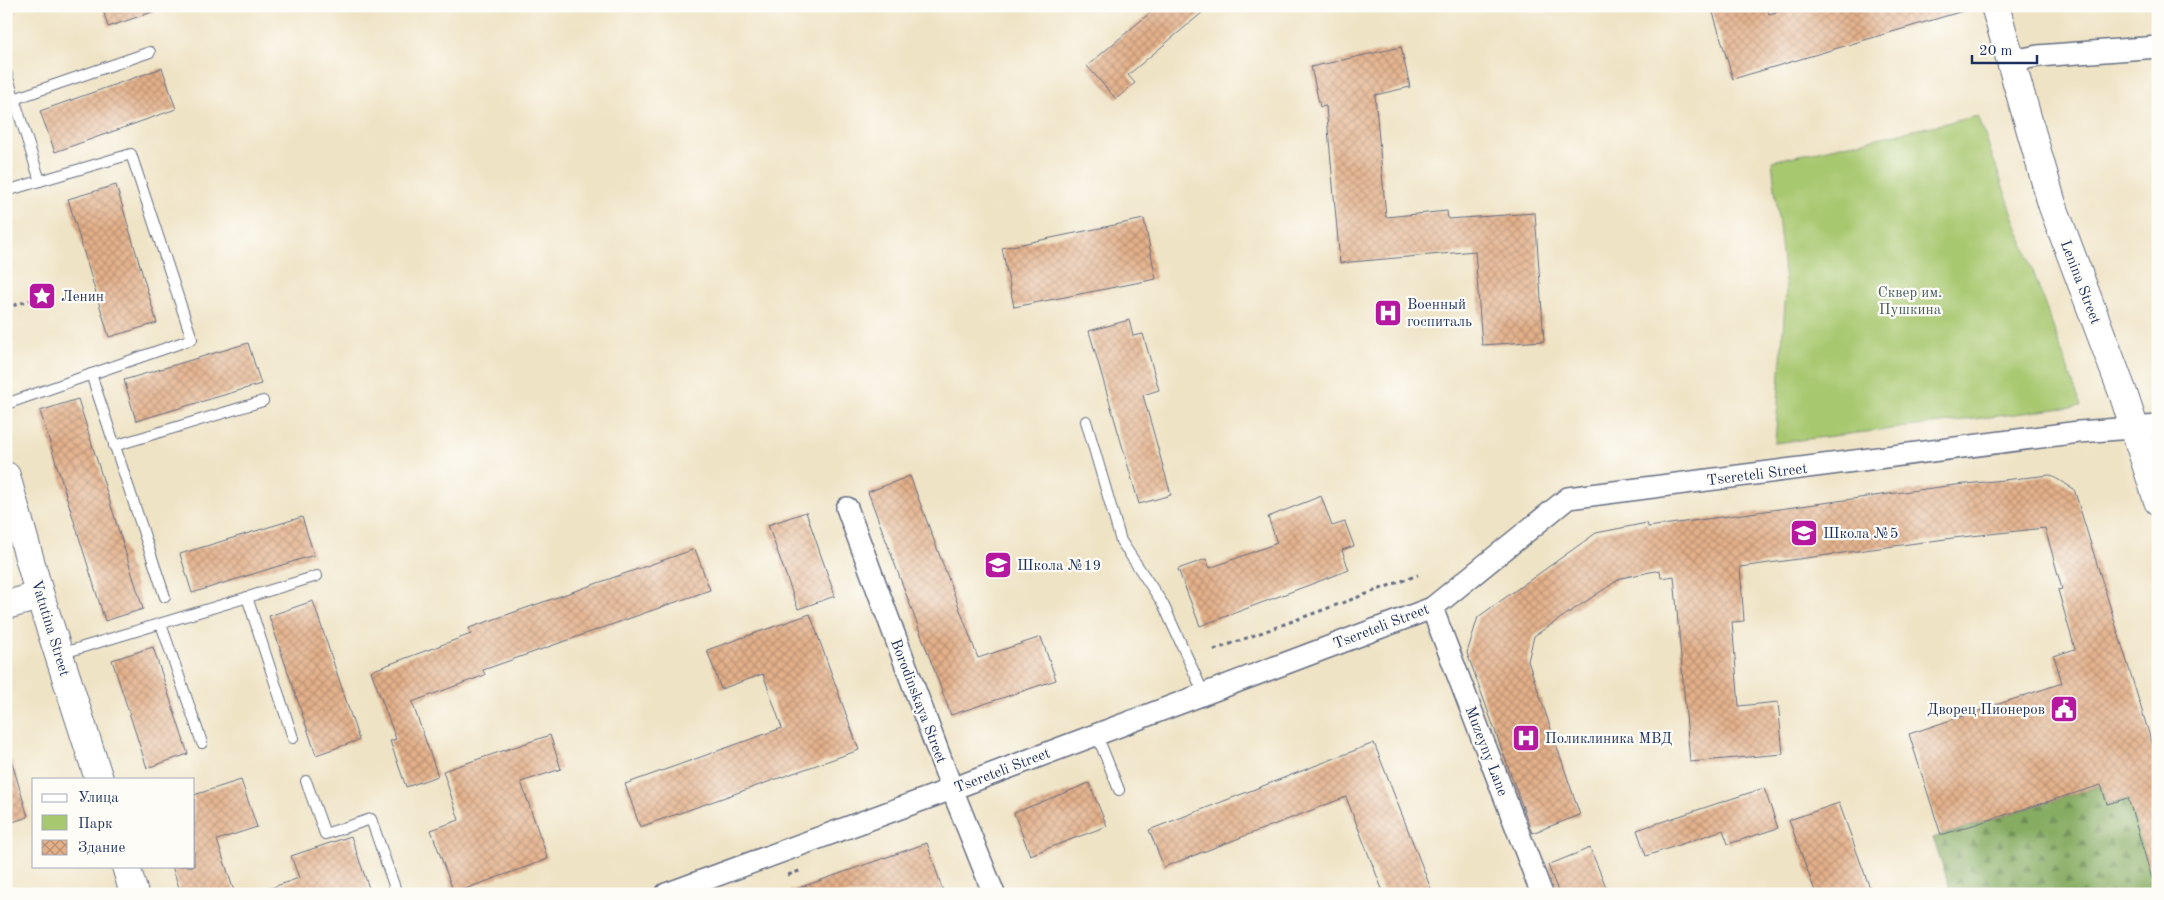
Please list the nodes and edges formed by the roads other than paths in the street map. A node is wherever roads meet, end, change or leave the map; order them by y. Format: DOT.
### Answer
graph roads {
  1 [pos="1994,6"];
  2 [pos="2158,47"];
  3 [pos="150,52"];
  4 [pos="2012,61"];
  5 [pos="6,72"];
  6 [pos="14,99"];
  7 [pos="40,181"];
  8 [pos="6,191"];
  9 [pos="90,374"];
  10 [pos="263,401"];
  11 [pos="6,404"];
  12 [pos="1086,421"];
  13 [pos="2145,426"];
  14 [pos="114,446"];
  15 [pos="6,476"];
  16 [pos="2158,501"];
  17 [pos="847,508"];
  18 [pos="317,576"];
  19 [pos="40,596"];
  20 [pos="165,597"];
  21 [pos="247,597"];
  22 [pos="6,605"];
  23 [pos="1432,608"];
  24 [pos="161,624"];
  25 [pos="60,654"];
  26 [pos="1204,694"];
  27 [pos="1097,735"];
  28 [pos="293,738"];
  29 [pos="202,743"];
  30 [pos="99,778"];
  31 [pos="306,781"];
  32 [pos="952,789"];
  33 [pos="1119,790"];
  34 [pos="127,868"];
  35 [pos="395,888"];
  36 [pos="134,894"];
  37 [pos="666,894"];
  38 [pos="994,894"];
  39 [pos="1542,894"];
  1 -- 4 [label="main road, Lenina Street"];
  2 -- 4 [label="street"];
  3 -- 6 [label="lane"];
  4 -- 13 [label="main road, Lenina Street"];
  5 -- 6 [label="lane"];
  6 -- 7 [label="lane"];
  7 -- 8 [label="lane"];
  7 -- 9 [label="lane"];
  9 -- 11 [label="lane"];
  9 -- 14 [label="lane"];
  10 -- 14 [label="lane"];
  12 -- 26 [label="lane"];
  13 -- 16 [label="main road, Lenina Street"];
  13 -- 23 [label="street, Tsereteli Street"];
  14 -- 20 [label="lane"];
  15 -- 19 [label="main road, Vatutina Street"];
  17 -- 32 [label="street, Borodinskaya Street"];
  18 -- 21 [label="lane"];
  19 -- 22 [label="main road"];
  19 -- 25 [label="main road, Vatutina Street"];
  21 -- 24 [label="lane"];
  21 -- 28 [label="lane"];
  23 -- 26 [label="street, Tsereteli Street"];
  23 -- 39 [label="street, Muzeyny Lane"];
  24 -- 25 [label="lane"];
  24 -- 29 [label="lane"];
  25 -- 30 [label="main road, Vatutina Street"];
  26 -- 27 [label="street, Tsereteli Street"];
  27 -- 32 [label="street, Tsereteli Street"];
  27 -- 33 [label="lane"];
  31 -- 35 [label="lane"];
  32 -- 37 [label="street, Tsereteli Street"];
  32 -- 38 [label="street, Borodinskaya Street"];
  34 -- 36 [label="main road"];
}
